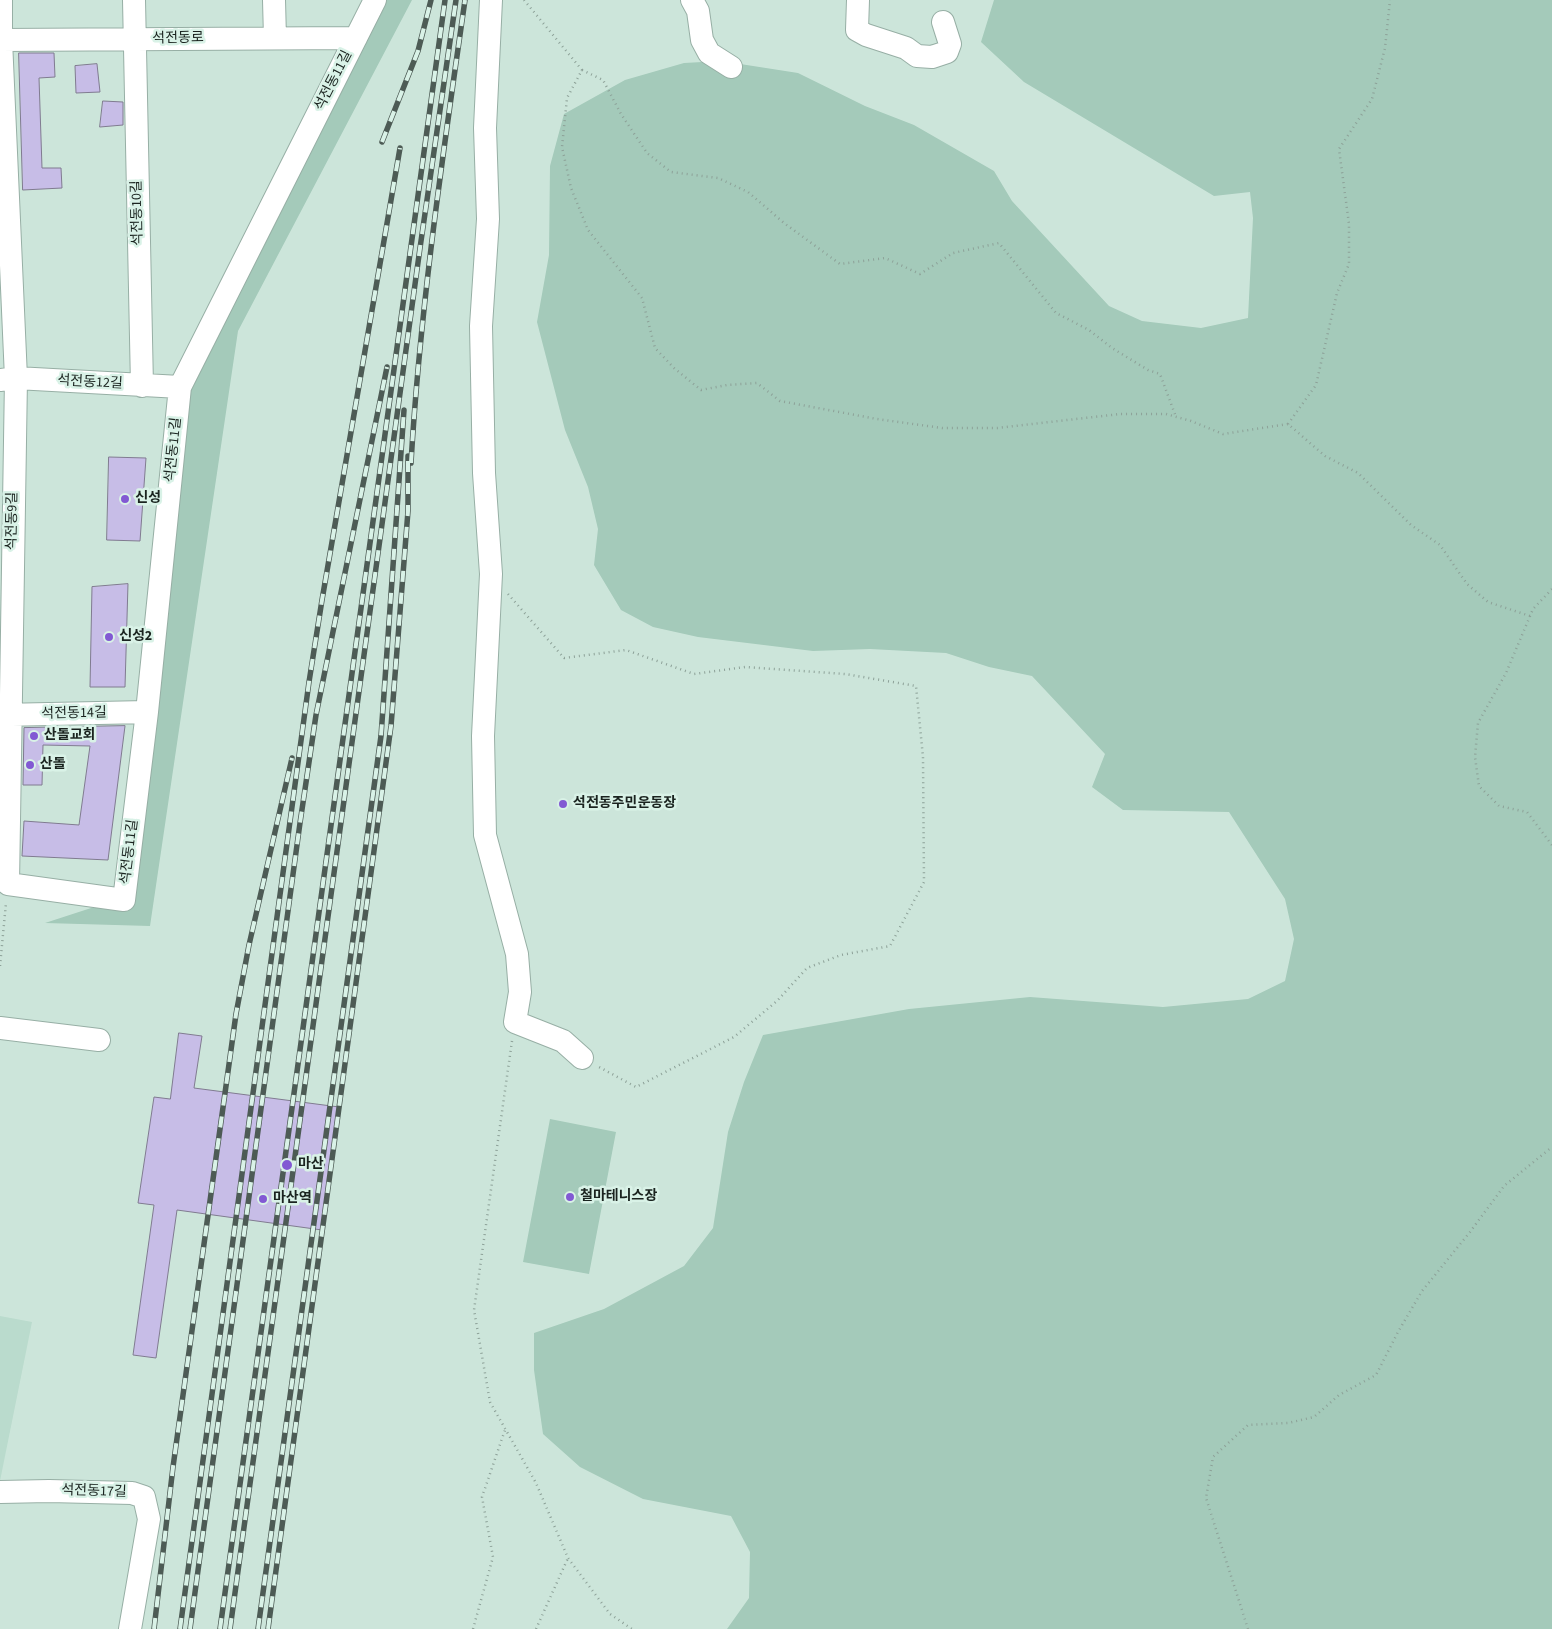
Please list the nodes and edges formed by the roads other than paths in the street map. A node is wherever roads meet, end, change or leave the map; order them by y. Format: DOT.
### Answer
graph roads {
  1 [pos="1,0"];
  2 [pos="134,0"];
  3 [pos="274,0"];
  4 [pos="375,0"];
  5 [pos="491,0"];
  6 [pos="692,0"];
  7 [pos="858,0"];
  8 [pos="943,22"];
  9 [pos="275,38"];
  10 [pos="356,38"];
  11 [pos="1,40"];
  12 [pos="134,40"];
  13 [pos="731,67"];
  14 [pos="8,379"];
  15 [pos="142,386"];
  16 [pos="180,387"];
  17 [pos="147,712"];
  18 [pos="5,715"];
  19 [pos="8,884"];
  20 [pos="0,1028"];
  21 [pos="99,1040"];
  22 [pos="582,1058"];
  23 [pos="0,1492"];
  24 [pos="130,1629"];
  1 -- 11 [label="street, 석전동9길"];
  2 -- 12 [label="street, 석전동10길"];
  3 -- 9 [label="street"];
  4 -- 10 [label="street, 석전동11길"];
  5 -- 22 [label="street"];
  6 -- 13 [label="street"];
  7 -- 8 [label="street"];
  9 -- 10 [label="street, 석전동로"];
  9 -- 12 [label="street, 석전동로"];
  10 -- 16 [label="street, 석전동11길"];
  11 -- 12 [label="street, 석전동로"];
  11 -- 14 [label="street, 석전동9길"];
  12 -- 15 [label="street, 석전동10길"];
  14 -- 15 [label="street, 석전동12길"];
  14 -- 18 [label="street, 석전동9길"];
  15 -- 16 [label="street, 석전동12길"];
  16 -- 17 [label="street, 석전동11길"];
  17 -- 18 [label="street, 석전동14길"];
  17 -- 19 [label="street, 석전동11길"];
  18 -- 19 [label="street, 석전동9길"];
  20 -- 21 [label="street"];
  23 -- 24 [label="street, 석전동17길"];
}
